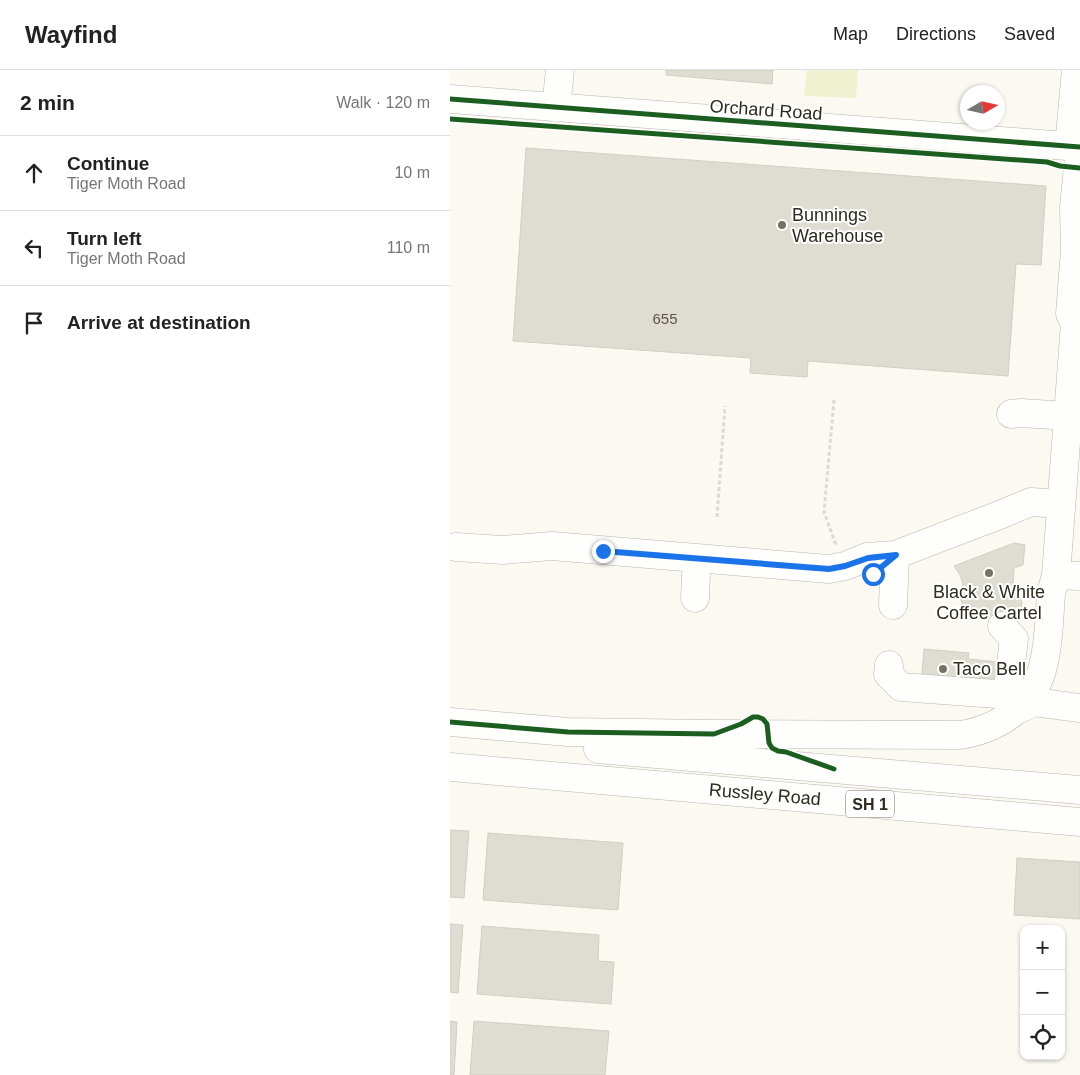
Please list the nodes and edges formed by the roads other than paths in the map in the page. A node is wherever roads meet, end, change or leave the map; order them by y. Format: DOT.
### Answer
graph roads {
  1 [pos="560,70"];
  2 [pos="1076,70"];
  3 [pos="450,99"];
  4 [pos="556,108"];
  5 [pos="1076,147"];
  6 [pos="1078,320"];
  7 [pos="1076,356"];
  8 [pos="1011,414"];
  9 [pos="1068,416"];
  10 [pos="1062,504"];
  11 [pos="456,547"];
  12 [pos="502,550"];
  13 [pos="896,555"];
  14 [pos="1068,576"];
  15 [pos="893,605"];
  16 [pos="1002,626"];
  17 [pos="889,665"];
  18 [pos="1080,708"];
  19 [pos="1017,710"];
  20 [pos="450,722"];
  21 [pos="450,736"];
  22 [pos="450,767"];
  23 [pos="1080,790"];
  24 [pos="1080,822"];
  1 -- 4 [label="main road"];
  2 -- 5 [label="main road"];
  3 -- 4 [label="main road, Orchard Road"];
  4 -- 5 [label="main road, Orchard Road"];
  5 -- 6 [label="main road"];
  6 -- 7 [label="main road"];
  7 -- 9 [label="main road"];
  8 -- 9 [label="main road"];
  9 -- 10 [label="main road"];
  10 -- 13 [label="main road"];
  10 -- 14 [label="main road"];
  11 -- 12 [label="main road"];
  12 -- 13 [label="main road"];
  12 -- 13 [label="main road"];
  13 -- 15 [label="main road"];
  14 -- 19 [label="main road"];
  16 -- 17 [label="main road"];
  18 -- 19 [label="main road"];
  19 -- 20 [label="main road"];
  21 -- 23 [label="main road, Russley Road / SH 1"];
  22 -- 24 [label="main road, Russley Road / SH 1"];
}
